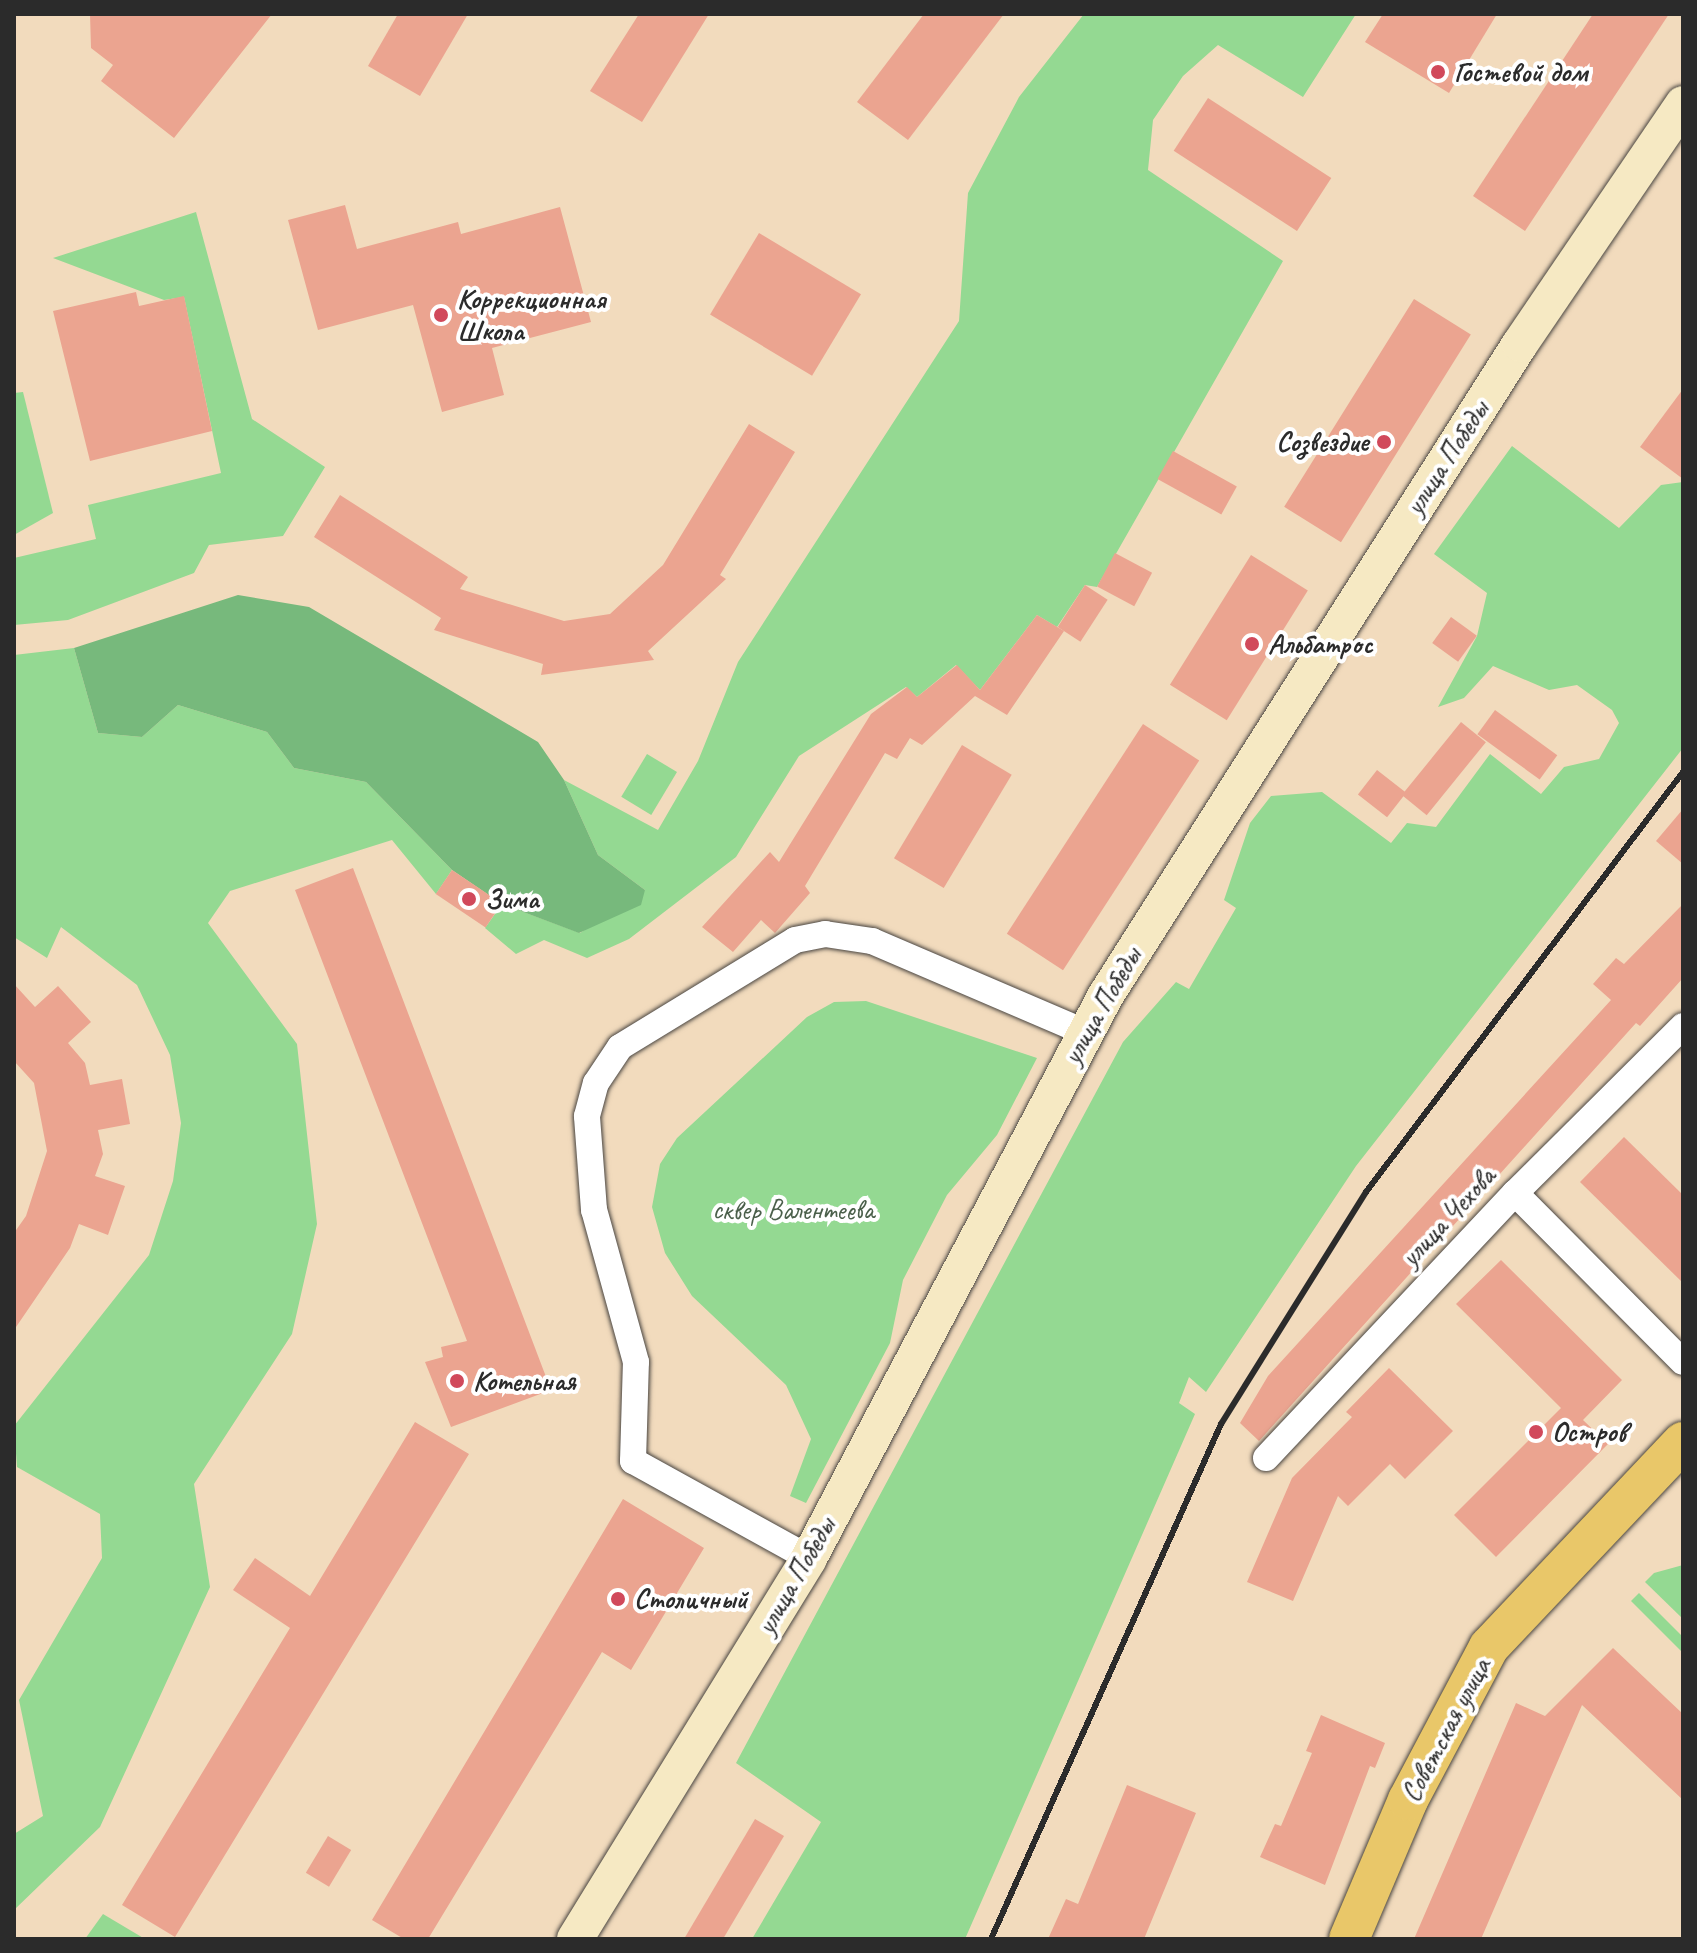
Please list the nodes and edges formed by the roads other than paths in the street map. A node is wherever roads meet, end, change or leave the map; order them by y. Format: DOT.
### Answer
graph roads {
  1 [pos="1683,104"];
  2 [pos="1683,1026"];
  3 [pos="1084,1032"];
  4 [pos="1515,1193"];
  5 [pos="1683,1362"];
  6 [pos="1683,1442"];
  7 [pos="1266,1458"];
  8 [pos="809,1558"];
  9 [pos="575,1939"];
  10 [pos="1349,1939"];
  1 -- 3 [label="main road, улица Победы"];
  2 -- 4 [label="street, улица Чехова"];
  3 -- 8 [label="main road, улица Победы"];
  3 -- 8 [label="street"];
  4 -- 5 [label="street"];
  4 -- 7 [label="street, улица Чехова"];
  6 -- 10 [label="main road, Советская улица"];
  8 -- 9 [label="main road, улица Победы"];
}
